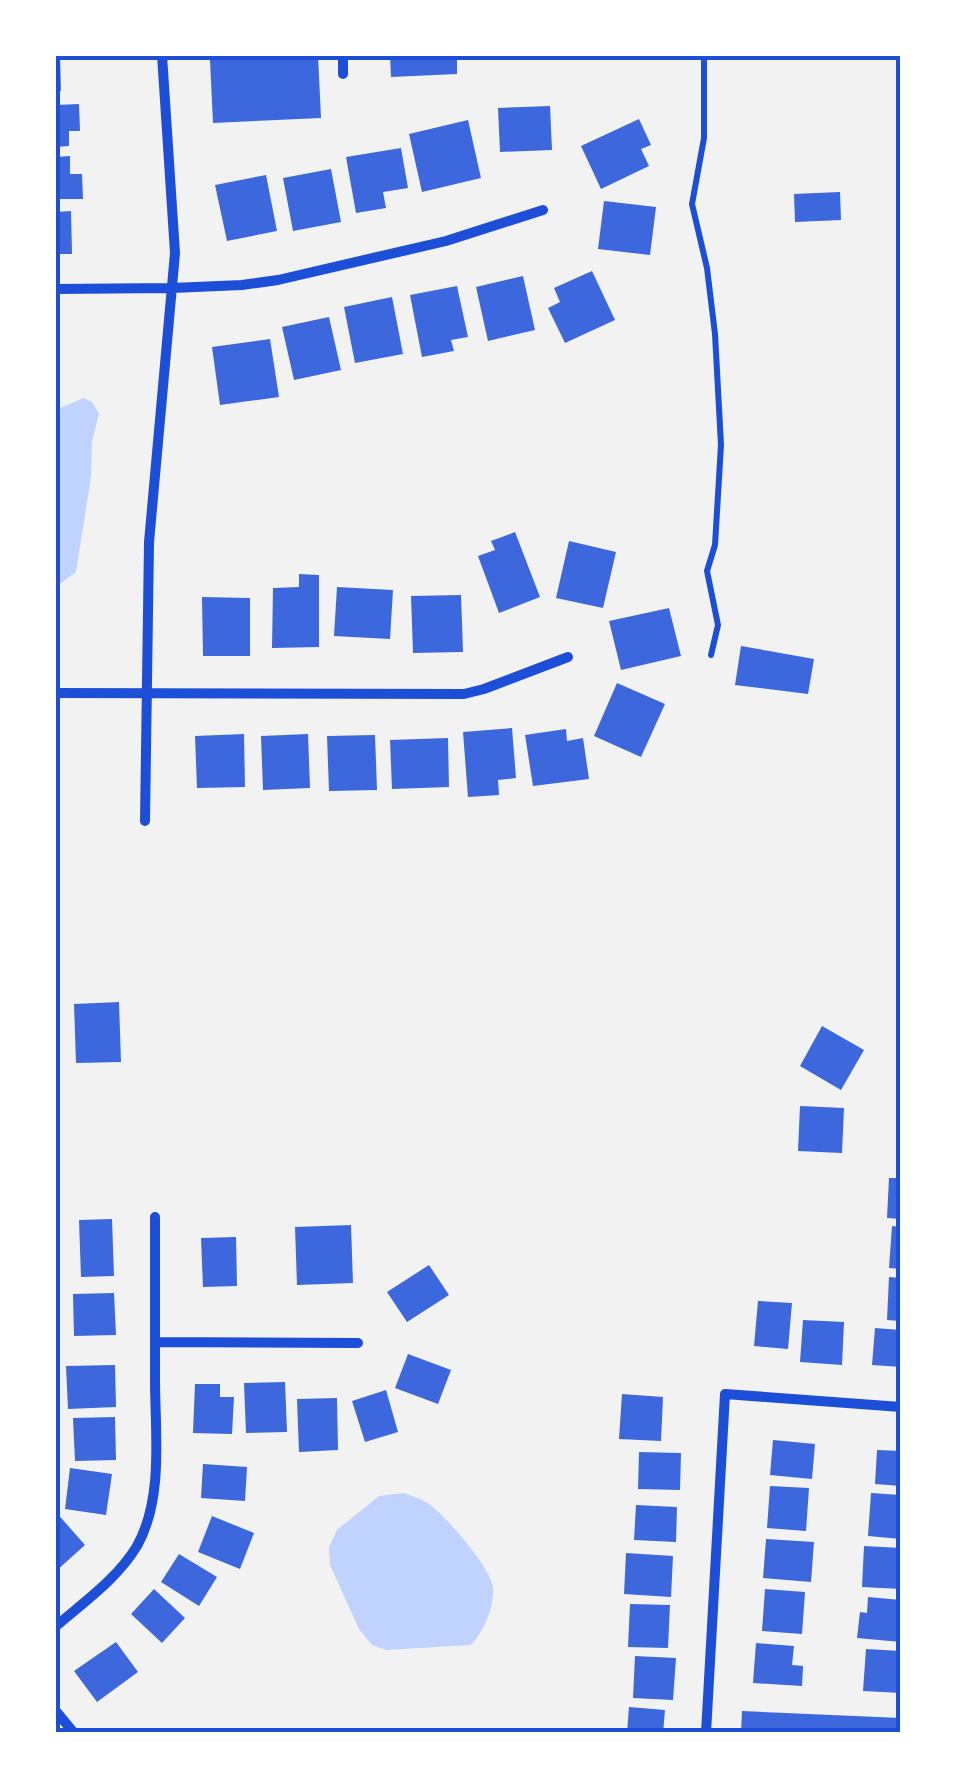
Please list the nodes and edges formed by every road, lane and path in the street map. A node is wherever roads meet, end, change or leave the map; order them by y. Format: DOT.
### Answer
graph roads {
  1 [pos="162,55"];
  2 [pos="343,55"];
  3 [pos="704,55"];
  4 [pos="343,74"];
  5 [pos="543,210"];
  6 [pos="172,288"];
  7 [pos="55,289"];
  8 [pos="711,655"];
  9 [pos="568,656"];
  10 [pos="55,694"];
  11 [pos="147,694"];
  12 [pos="146,820"];
  13 [pos="155,1217"];
  14 [pos="155,1342"];
  15 [pos="358,1344"];
  16 [pos="901,1407"];
  17 [pos="55,1627"];
  18 [pos="55,1710"];
  19 [pos="74,1733"];
  20 [pos="706,1733"];
  1 -- 6 [label="street"];
  2 -- 4 [label="street"];
  3 -- 8 [label="lane"];
  5 -- 6 [label="street"];
  6 -- 7 [label="street"];
  6 -- 11 [label="street"];
  9 -- 11 [label="street"];
  10 -- 11 [label="street"];
  11 -- 12 [label="street"];
  13 -- 14 [label="street"];
  14 -- 15 [label="street"];
  14 -- 17 [label="street"];
  16 -- 20 [label="street"];
  18 -- 19 [label="street"];
}
